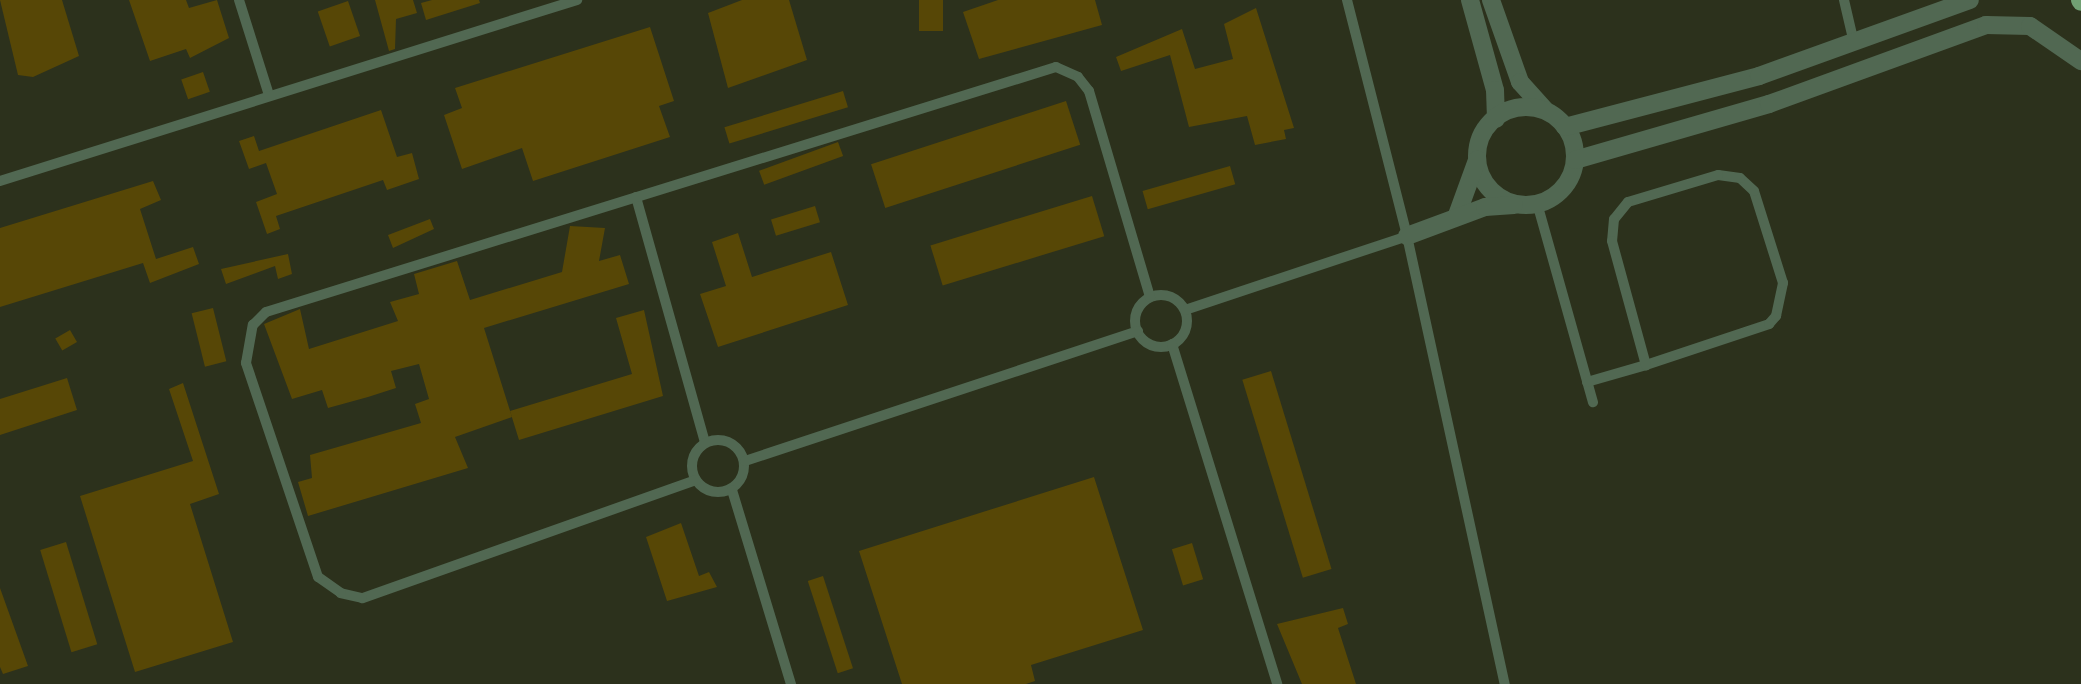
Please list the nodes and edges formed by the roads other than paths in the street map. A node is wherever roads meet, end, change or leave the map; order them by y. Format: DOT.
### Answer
graph roads {
  1 [pos="239,0"];
  2 [pos="577,0"];
  3 [pos="1347,0"];
  4 [pos="1470,0"];
  5 [pos="1491,0"];
  6 [pos="1844,0"];
  7 [pos="1970,0"];
  8 [pos="1854,43"];
  9 [pos="2081,61"];
  10 [pos="1759,76"];
  11 [pos="268,95"];
  12 [pos="1769,104"];
  13 [pos="1551,114"];
  14 [pos="1496,119"];
  15 [pos="1566,127"];
  16 [pos="1478,156"];
  17 [pos="1575,160"];
  18 [pos="0,181"];
  19 [pos="636,197"];
  20 [pos="1529,204"];
  21 [pos="1457,215"];
  22 [pos="1407,236"];
  23 [pos="1150,297"];
  24 [pos="1185,310"];
  25 [pos="1138,331"];
  26 [pos="1172,344"];
  27 [pos="1646,365"];
  28 [pos="1587,382"];
  29 [pos="1593,402"];
  30 [pos="705,443"];
  31 [pos="745,461"];
  32 [pos="696,480"];
  33 [pos="732,490"];
  34 [pos="791,684"];
  35 [pos="1276,684"];
  36 [pos="1505,684"];
  1 -- 11 [label="lane"];
  2 -- 11 [label="lane"];
  3 -- 22 [label="lane"];
  4 -- 14 [label="street"];
  5 -- 13 [label="street"];
  6 -- 8 [label="lane"];
  7 -- 8 [label="street"];
  8 -- 10 [label="street"];
  9 -- 12 [label="street"];
  10 -- 12 [label="street"];
  10 -- 15 [label="street"];
  11 -- 18 [label="lane"];
  12 -- 17 [label="street"];
  13 -- 14 [label="street"];
  13 -- 15 [label="street"];
  14 -- 16 [label="street"];
  15 -- 17 [label="street"];
  16 -- 20 [label="street"];
  16 -- 21 [label="street"];
  17 -- 20 [label="street"];
  19 -- 23 [label="lane"];
  19 -- 30 [label="lane"];
  19 -- 32 [label="lane"];
  20 -- 21 [label="street"];
  20 -- 28 [label="lane"];
  21 -- 22 [label="street"];
  22 -- 24 [label="lane"];
  22 -- 36 [label="lane"];
  23 -- 24 [label="lane"];
  23 -- 25 [label="lane"];
  24 -- 26 [label="lane"];
  25 -- 26 [label="lane"];
  25 -- 31 [label="lane"];
  26 -- 35 [label="lane"];
  27 -- 27 [label="lane"];
  27 -- 28 [label="lane"];
  28 -- 29 [label="lane"];
  30 -- 31 [label="lane"];
  30 -- 32 [label="lane"];
  31 -- 33 [label="lane"];
  32 -- 33 [label="lane"];
  33 -- 34 [label="lane"];
}
